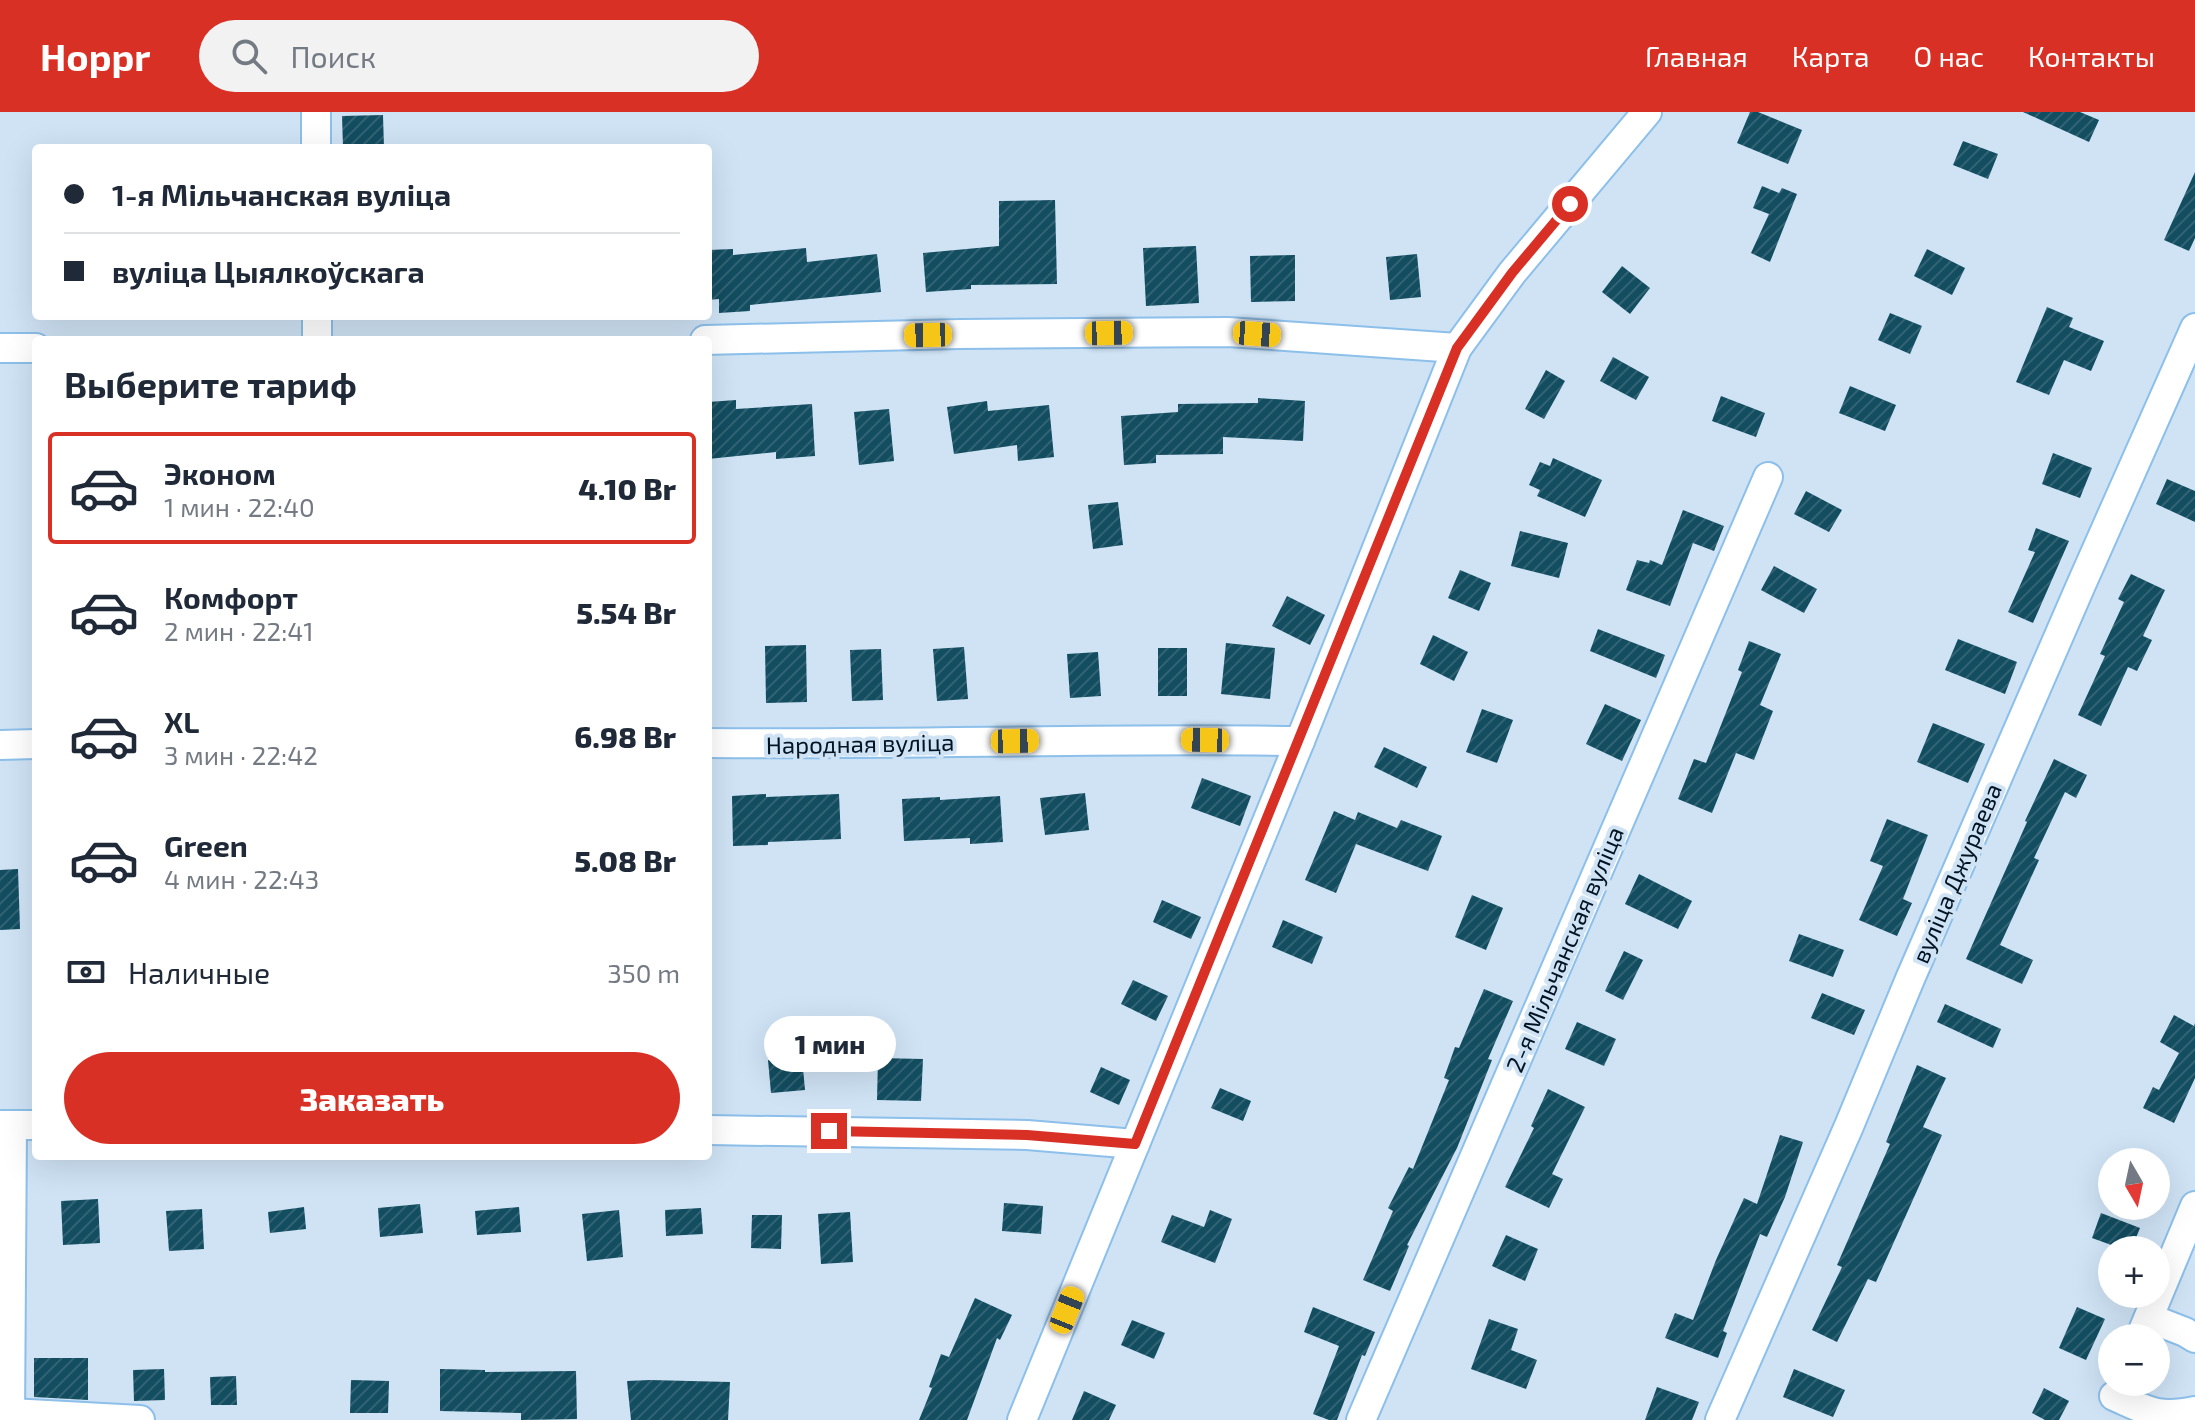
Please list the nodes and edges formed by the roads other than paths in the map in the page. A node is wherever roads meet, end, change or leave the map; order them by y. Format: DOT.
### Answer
graph roads {
  1 [pos="316,112"];
  2 [pos="1647,112"];
  3 [pos="316,144"];
  4 [pos="2195,328"];
  5 [pos="712,340"];
  6 [pos="0,348"];
  7 [pos="32,348"];
  8 [pos="1457,348"];
  9 [pos="1768,477"];
  10 [pos="1300,741"];
  11 [pos="712,743"];
  12 [pos="32,744"];
  13 [pos="0,745"];
  14 [pos="16,1125"];
  15 [pos="712,1130"];
  16 [pos="1135,1144"];
  17 [pos="2195,1206"];
  18 [pos="2146,1324"];
  19 [pos="2170,1331"];
  20 [pos="2195,1338"];
  21 [pos="2113,1399"];
  22 [pos="2195,1411"];
  23 [pos="10,1416"];
  24 [pos="140,1420"];
  25 [pos="1022,1420"];
  26 [pos="1361,1420"];
  27 [pos="1720,1420"];
  1 -- 3 [label="street"];
  2 -- 8 [label="street"];
  4 -- 27 [label="street, вуліца Джураева"];
  5 -- 8 [label="street"];
  6 -- 7 [label="street"];
  8 -- 10 [label="street"];
  9 -- 26 [label="street, 2-я Мільчанская вуліца"];
  10 -- 11 [label="street, Народная вуліца"];
  10 -- 16 [label="street"];
  12 -- 13 [label="street"];
  14 -- 23 [label="street"];
  15 -- 16 [label="street"];
  16 -- 25 [label="street"];
  17 -- 18 [label="street"];
  19 -- 20 [label="street"];
  21 -- 22 [label="street"];
  23 -- 24 [label="street"];
}
